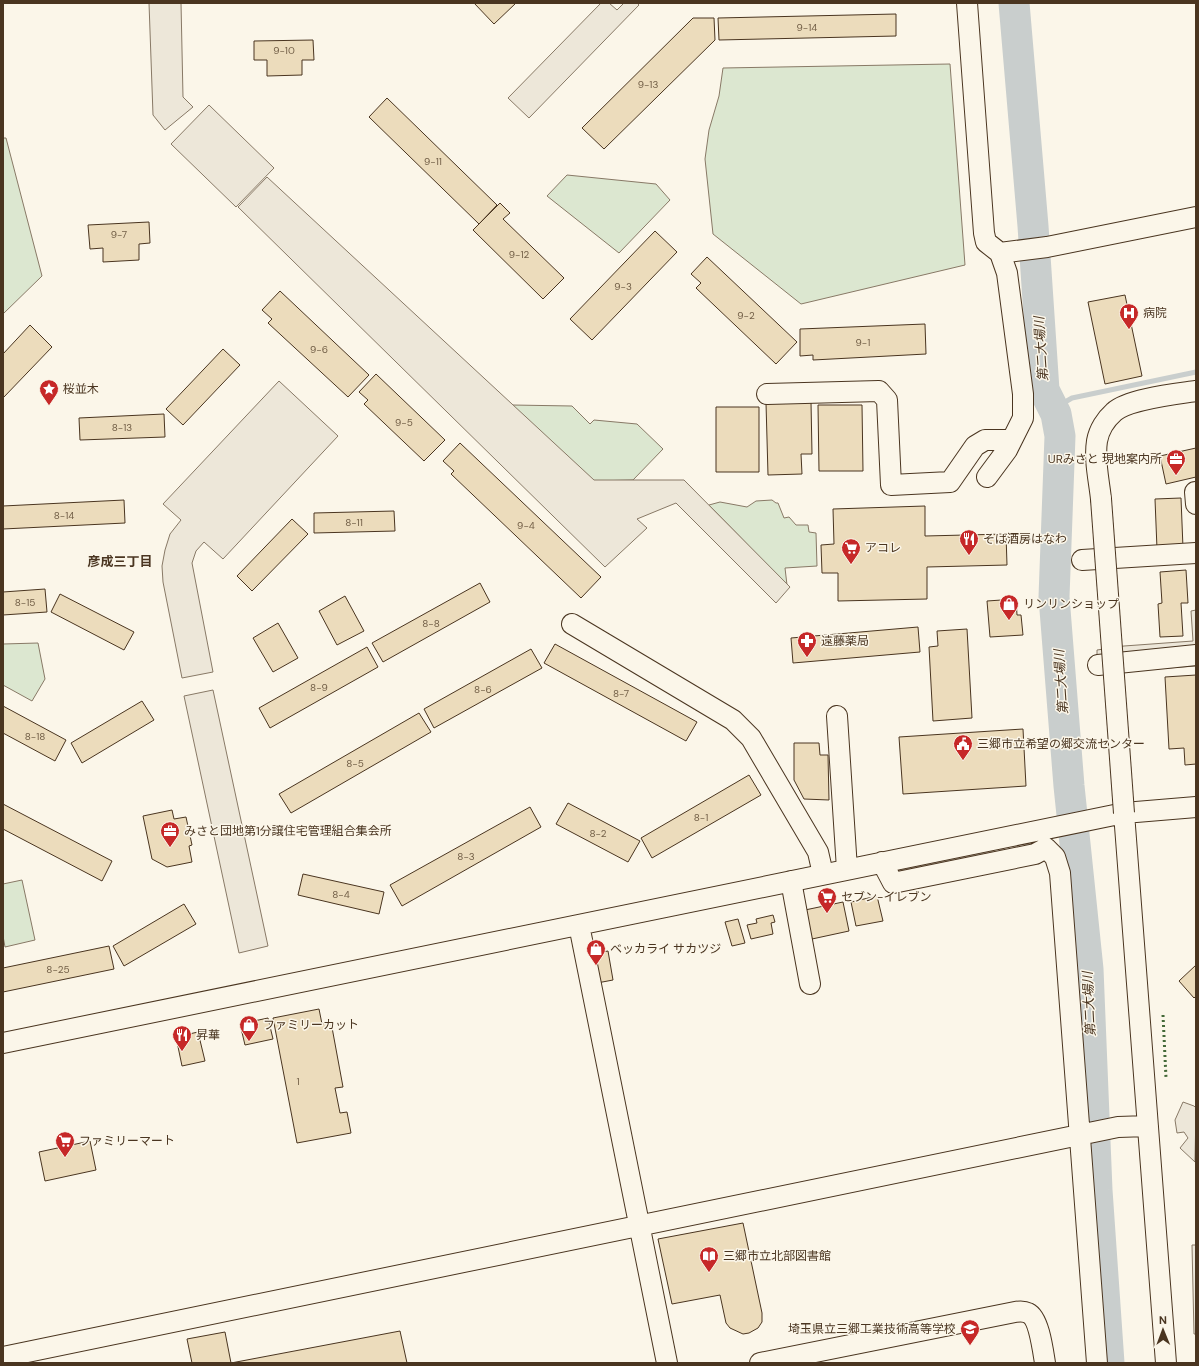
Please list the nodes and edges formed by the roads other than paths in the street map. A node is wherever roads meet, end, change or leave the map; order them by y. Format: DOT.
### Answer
graph roads {
  1 [pos="967,3"];
  2 [pos="1196,216"];
  3 [pos="1008,252"];
  4 [pos="1196,391"];
  5 [pos="767,394"];
  6 [pos="1012,440"];
  7 [pos="987,477"];
  8 [pos="1196,492"];
  9 [pos="1196,504"];
  10 [pos="1196,553"];
  11 [pos="1082,560"];
  12 [pos="572,624"];
  13 [pos="1196,655"];
  14 [pos="1098,665"];
  15 [pos="837,716"];
  16 [pos="1196,807"];
  17 [pos="1124,812"];
  18 [pos="882,862"];
  19 [pos="847,869"];
  20 [pos="823,874"];
  21 [pos="791,881"];
  22 [pos="579,925"];
  23 [pos="810,984"];
  24 [pos="3,1043"];
  25 [pos="1148,1126"];
  26 [pos="1080,1135"];
  27 [pos="639,1225"];
  28 [pos="3,1357"];
  29 [pos="667,1363"];
  30 [pos="760,1363"];
  31 [pos="1045,1363"];
  32 [pos="1097,1363"];
  33 [pos="1166,1363"];
  1 -- 3 [label="street"];
  2 -- 3 [label="street"];
  3 -- 6 [label="street"];
  4 -- 17 [label="street, bridge"];
  5 -- 6 [label="street"];
  6 -- 7 [label="street"];
  8 -- 9 [label="street"];
  10 -- 11 [label="street"];
  12 -- 20 [label="street"];
  13 -- 14 [label="street"];
  15 -- 19 [label="street"];
  16 -- 17 [label="street"];
  17 -- 18 [label="street"];
  17 -- 25 [label="street"];
  18 -- 19 [label="street"];
  18 -- 26 [label="street"];
  19 -- 20 [label="street"];
  20 -- 21 [label="street"];
  21 -- 22 [label="street"];
  21 -- 23 [label="street"];
  22 -- 24 [label="street"];
  22 -- 27 [label="street"];
  25 -- 26 [label="street"];
  25 -- 33 [label="street"];
  26 -- 27 [label="street"];
  26 -- 32 [label="street"];
  27 -- 28 [label="street"];
  27 -- 29 [label="street"];
  30 -- 31 [label="street"];
}
